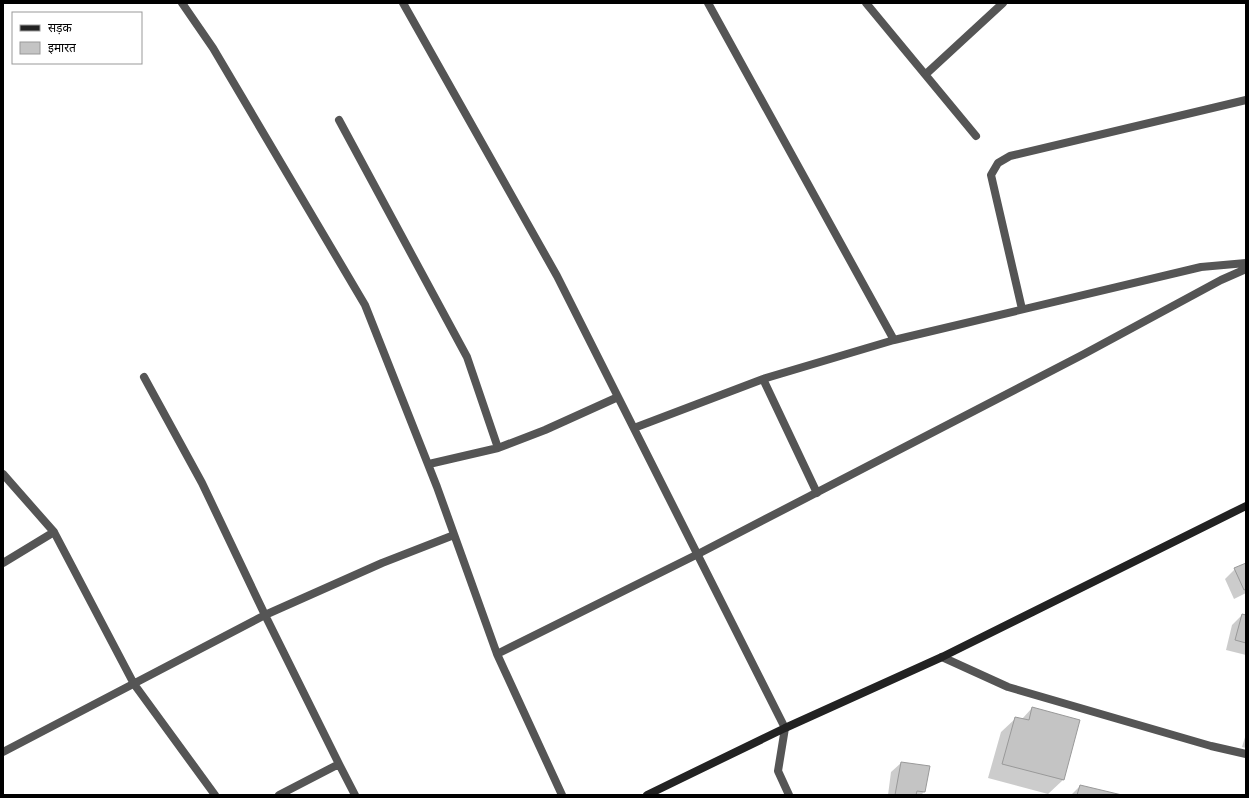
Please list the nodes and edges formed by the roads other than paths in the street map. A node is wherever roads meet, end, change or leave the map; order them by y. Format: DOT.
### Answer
graph roads {
  1 [pos="182,3"];
  2 [pos="403,3"];
  3 [pos="708,3"];
  4 [pos="866,3"];
  5 [pos="1003,3"];
  6 [pos="926,74"];
  7 [pos="1246,100"];
  8 [pos="339,120"];
  9 [pos="976,136"];
  10 [pos="1246,263"];
  11 [pos="1246,269"];
  12 [pos="1022,309"];
  13 [pos="894,340"];
  14 [pos="144,377"];
  15 [pos="763,378"];
  16 [pos="618,397"];
  17 [pos="634,428"];
  18 [pos="498,448"];
  19 [pos="429,464"];
  20 [pos="3,474"];
  21 [pos="817,493"];
  22 [pos="1246,506"];
  23 [pos="54,532"];
  24 [pos="454,535"];
  25 [pos="698,554"];
  26 [pos="3,563"];
  27 [pos="265,615"];
  28 [pos="497,654"];
  29 [pos="942,657"];
  30 [pos="134,684"];
  31 [pos="785,728"];
  32 [pos="3,752"];
  33 [pos="1246,754"];
  34 [pos="339,764"];
  35 [pos="215,795"];
  36 [pos="279,795"];
  37 [pos="355,795"];
  38 [pos="562,795"];
  39 [pos="647,795"];
  40 [pos="789,795"];
  1 -- 19 [label="street"];
  2 -- 16 [label="street"];
  3 -- 13 [label="street"];
  4 -- 6 [label="street"];
  5 -- 6 [label="street"];
  6 -- 9 [label="street"];
  7 -- 12 [label="street"];
  8 -- 18 [label="street"];
  10 -- 12 [label="street"];
  11 -- 21 [label="street"];
  12 -- 13 [label="street"];
  13 -- 15 [label="street"];
  14 -- 27 [label="street"];
  15 -- 17 [label="street"];
  15 -- 21 [label="street"];
  16 -- 17 [label="street"];
  16 -- 18 [label="street"];
  17 -- 25 [label="street"];
  18 -- 19 [label="street"];
  19 -- 24 [label="street"];
  20 -- 23 [label="street"];
  21 -- 25 [label="street"];
  22 -- 29 [label="main road"];
  23 -- 26 [label="street"];
  23 -- 30 [label="street"];
  24 -- 27 [label="street"];
  24 -- 28 [label="street"];
  25 -- 28 [label="street"];
  25 -- 31 [label="street"];
  27 -- 30 [label="street"];
  27 -- 34 [label="street"];
  28 -- 38 [label="street"];
  29 -- 31 [label="main road"];
  29 -- 33 [label="street"];
  30 -- 32 [label="street"];
  30 -- 35 [label="street"];
  31 -- 39 [label="main road"];
  31 -- 40 [label="street"];
  34 -- 36 [label="street"];
  34 -- 37 [label="street"];
}
